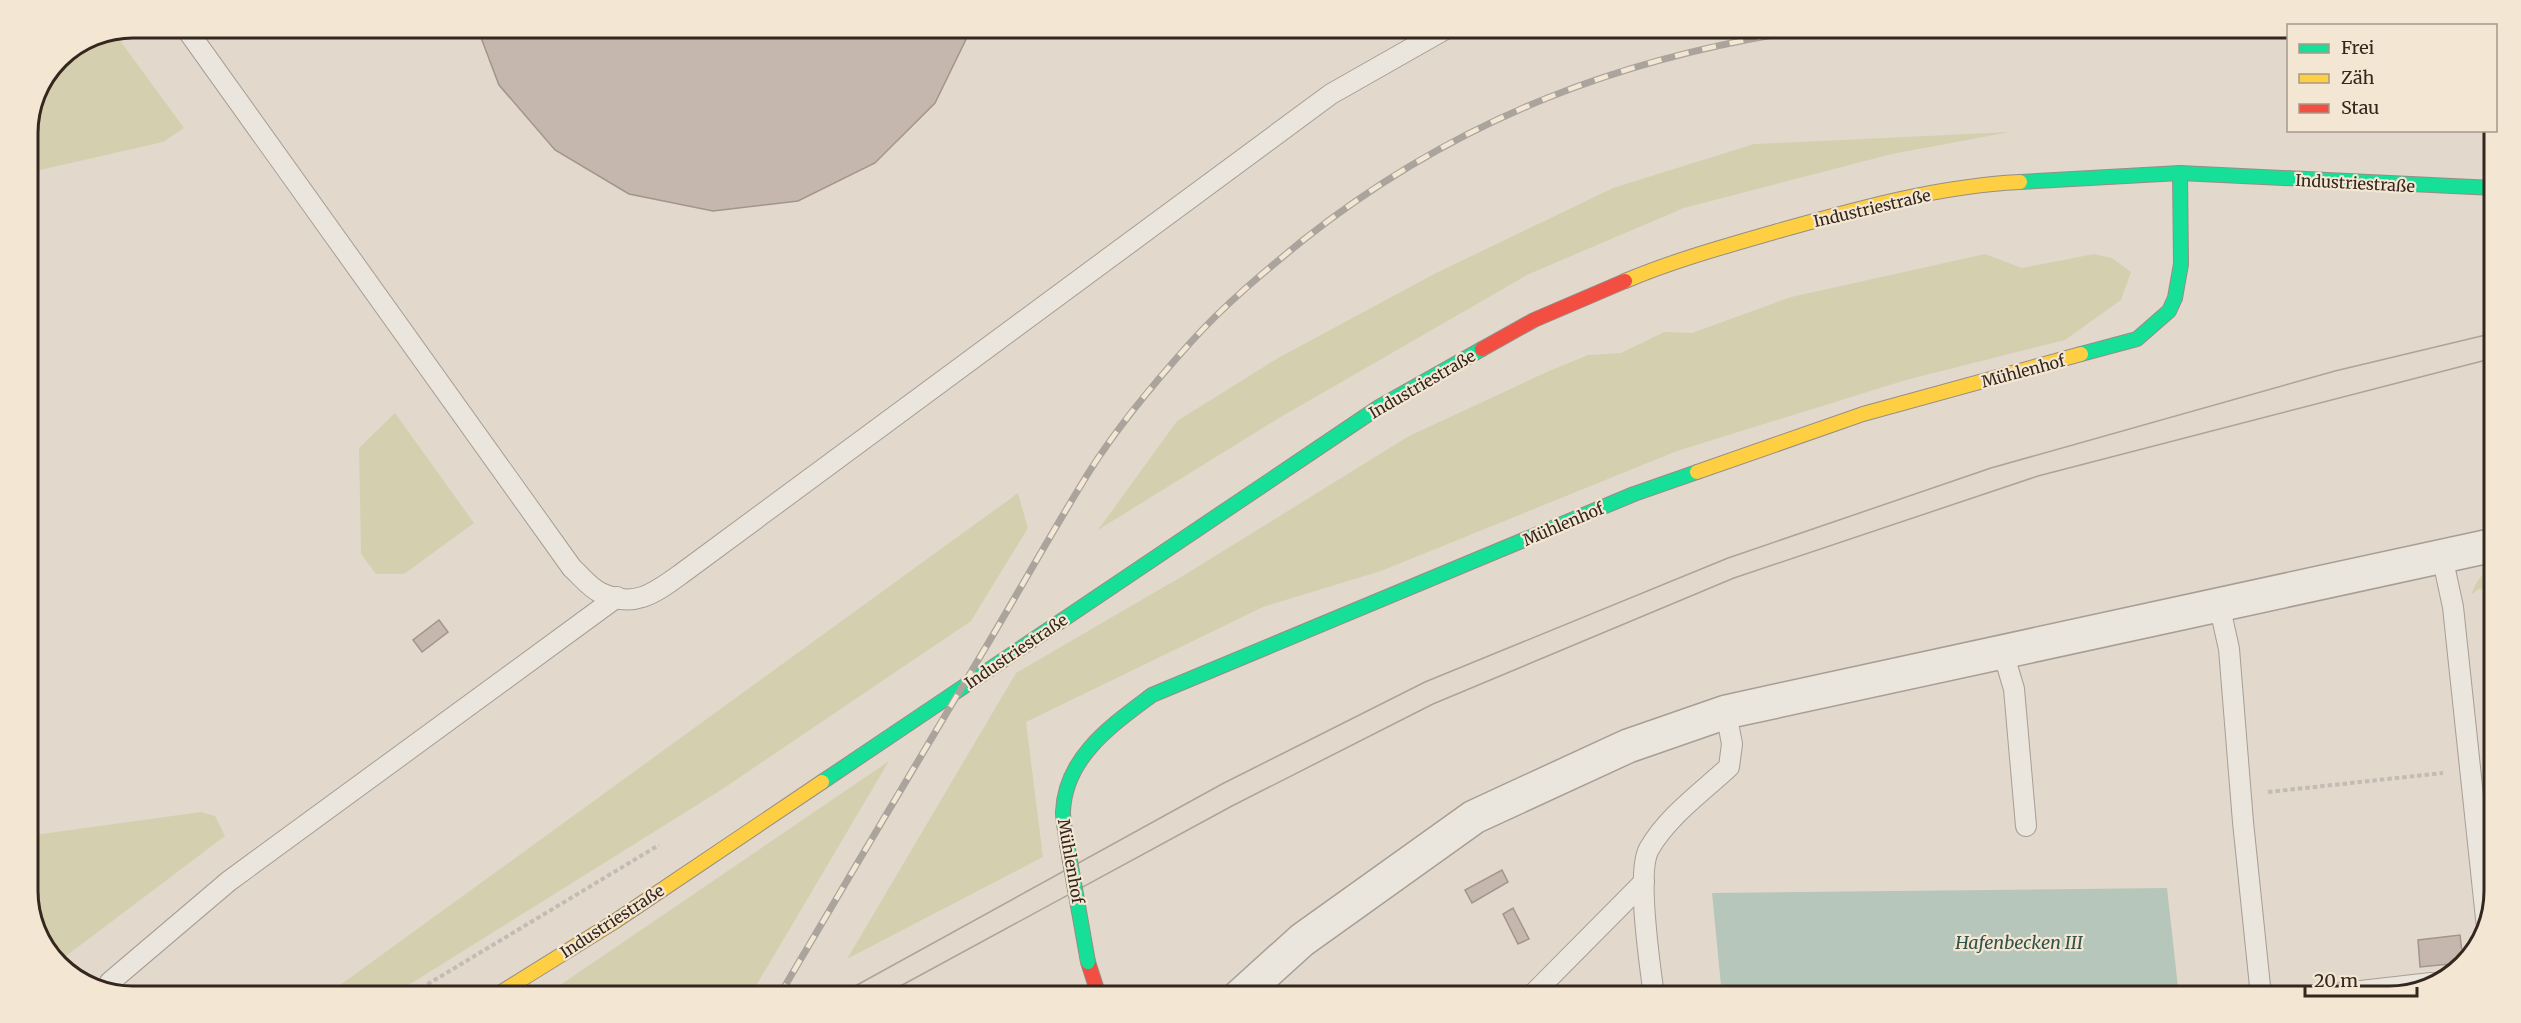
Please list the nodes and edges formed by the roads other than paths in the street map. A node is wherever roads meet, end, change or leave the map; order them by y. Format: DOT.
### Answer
graph roads {
  1 [pos="193,38"];
  2 [pos="1430,38"];
  3 [pos="2180,173"];
  4 [pos="2483,187"];
  5 [pos="2484,547"];
  6 [pos="2442,556"];
  7 [pos="617,597"];
  8 [pos="2219,604"];
  9 [pos="2003,651"];
  10 [pos="1726,712"];
  11 [pos="2026,826"];
  12 [pos="1644,882"];
  13 [pos="2484,895"];
  14 [pos="110,982"];
  15 [pos="511,986"];
  16 [pos="1096,986"];
  17 [pos="1251,986"];
  18 [pos="1541,986"];
  19 [pos="1653,986"];
  20 [pos="2260,986"];
  1 -- 7 [label="lane"];
  2 -- 7 [label="lane"];
  3 -- 4 [label="main road, Industriestraße"];
  3 -- 15 [label="main road, Industriestraße"];
  3 -- 16 [label="main road, Mühlenhof, bridge"];
  5 -- 6 [label="street"];
  6 -- 8 [label="street"];
  6 -- 13 [label="lane"];
  7 -- 14 [label="lane"];
  8 -- 9 [label="street"];
  8 -- 20 [label="lane"];
  9 -- 10 [label="street"];
  9 -- 11 [label="lane"];
  10 -- 12 [label="lane"];
  10 -- 17 [label="street"];
  12 -- 18 [label="lane"];
  12 -- 19 [label="lane"];
}
